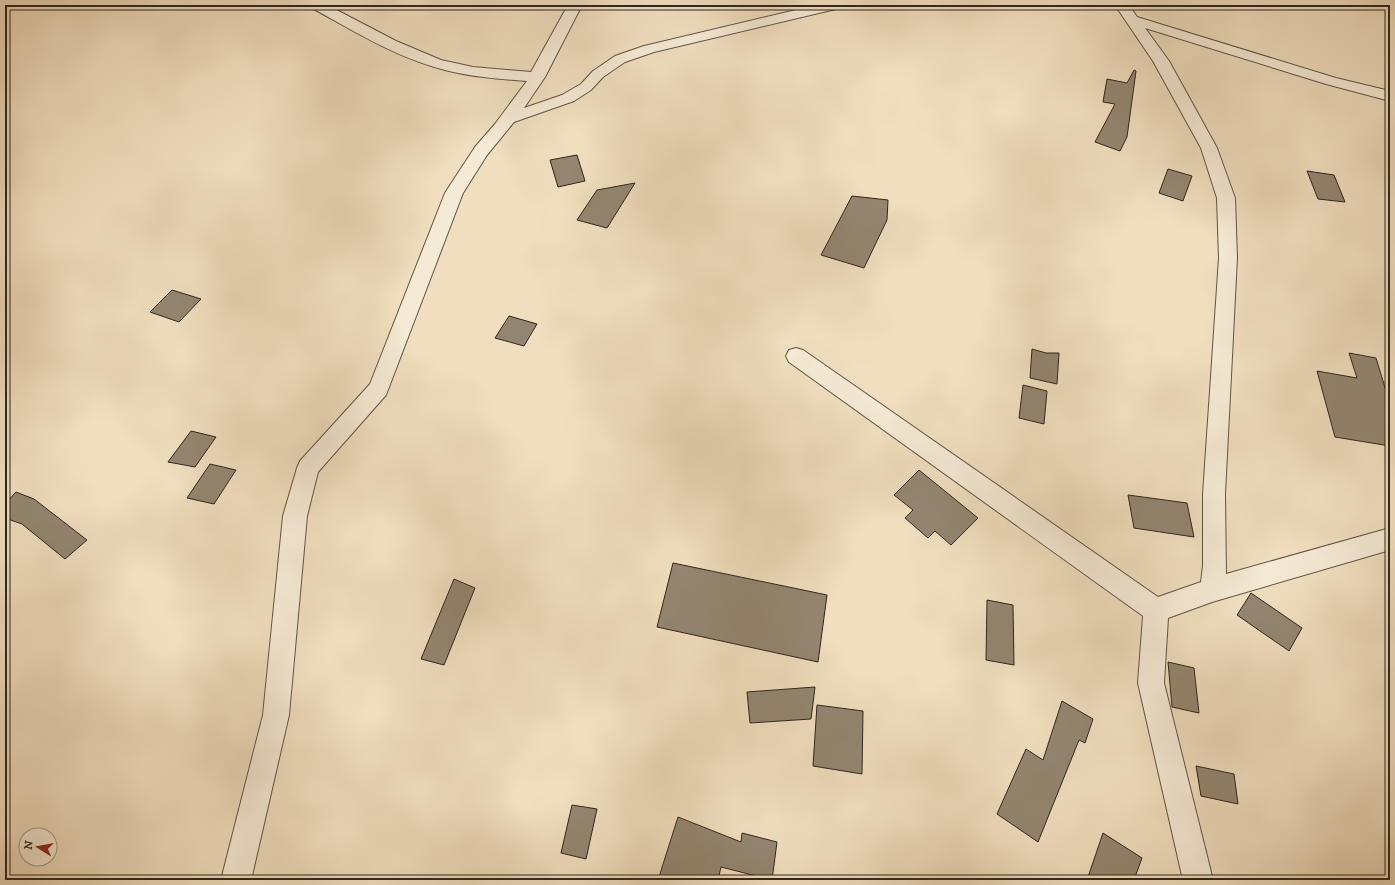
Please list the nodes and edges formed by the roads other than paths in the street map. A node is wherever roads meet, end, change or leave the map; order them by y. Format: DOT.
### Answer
graph roads {
  1 [pos="317,5"];
  2 [pos="575,5"];
  3 [pos="835,5"];
  4 [pos="1122,5"];
  5 [pos="1134,20"];
  6 [pos="494,74"];
  7 [pos="536,77"];
  8 [pos="1390,96"];
  9 [pos="514,110"];
  10 [pos="796,356"];
  11 [pos="1390,539"];
  12 [pos="1212,590"];
  13 [pos="1156,610"];
  14 [pos="236,880"];
  15 [pos="1198,880"];
  1 -- 6 [label="street"];
  2 -- 7 [label="street"];
  3 -- 9 [label="street"];
  4 -- 5 [label="street"];
  5 -- 8 [label="street"];
  5 -- 12 [label="street"];
  6 -- 7 [label="street"];
  6 -- 9 [label="street"];
  7 -- 9 [label="street"];
  9 -- 14 [label="street"];
  10 -- 13 [label="street"];
  11 -- 12 [label="street"];
  12 -- 13 [label="street"];
  13 -- 15 [label="street"];
}
